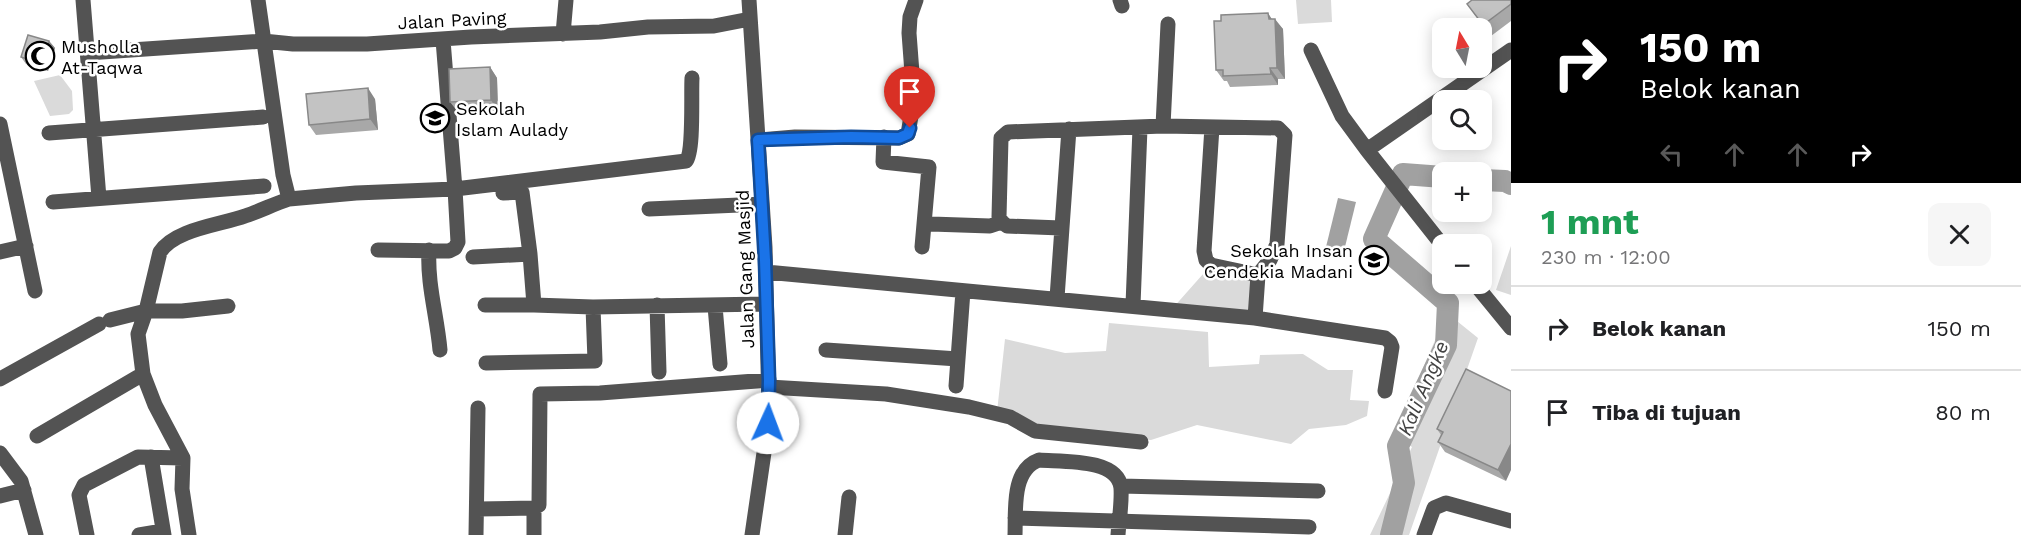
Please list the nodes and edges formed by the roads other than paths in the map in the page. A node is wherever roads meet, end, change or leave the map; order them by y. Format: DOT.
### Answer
graph roads {
  1 [pos="83,0"];
  2 [pos="258,0"];
  3 [pos="566,0"];
  4 [pos="750,0"];
  5 [pos="916,0"];
  6 [pos="750,19"];
  7 [pos="1168,24"];
  8 [pos="563,33"];
  9 [pos="443,40"];
  10 [pos="263,41"];
  11 [pos="1311,50"];
  12 [pos="1511,50"];
  13 [pos="87,53"];
  14 [pos="692,78"];
  15 [pos="263,117"];
  16 [pos="0,124"];
  17 [pos="1163,126"];
  18 [pos="1212,127"];
  19 [pos="1140,128"];
  20 [pos="93,129"];
  21 [pos="1069,129"];
  22 [pos="49,133"];
  23 [pos="884,137"];
  24 [pos="758,140"];
  25 [pos="1368,150"];
  26 [pos="264,186"];
  27 [pos="461,193"];
  28 [pos="99,198"];
  29 [pos="289,199"];
  30 [pos="53,202"];
  31 [pos="762,204"];
  32 [pos="649,209"];
  33 [pos="1002,222"];
  34 [pos="931,224"];
  35 [pos="1061,228"];
  36 [pos="1433,234"];
  37 [pos="26,246"];
  38 [pos="922,247"];
  39 [pos="378,250"];
  40 [pos="429,250"];
  41 [pos="0,252"];
  42 [pos="530,254"];
  43 [pos="473,257"];
  44 [pos="766,272"];
  45 [pos="1258,274"];
  46 [pos="35,291"];
  47 [pos="963,291"];
  48 [pos="1482,294"];
  49 [pos="1057,298"];
  50 [pos="534,304"];
  51 [pos="766,304"];
  52 [pos="485,305"];
  53 [pos="657,305"];
  54 [pos="1133,305"];
  55 [pos="228,306"];
  56 [pos="715,306"];
  57 [pos="593,307"];
  58 [pos="146,311"];
  59 [pos="1255,318"];
  60 [pos="1511,328"];
  61 [pos="440,350"];
  62 [pos="826,350"];
  63 [pos="958,359"];
  64 [pos="486,363"];
  65 [pos="720,364"];
  66 [pos="659,372"];
  67 [pos="144,374"];
  68 [pos="0,379"];
  69 [pos="769,383"];
  70 [pos="956,386"];
  71 [pos="1385,391"];
  72 [pos="478,408"];
  73 [pos="38,436"];
  74 [pos="1142,442"];
  75 [pos="0,453"];
  76 [pos="151,458"];
  77 [pos="183,458"];
  78 [pos="1121,486"];
  79 [pos="24,490"];
  80 [pos="1318,491"];
  81 [pos="0,496"];
  82 [pos="849,497"];
  83 [pos="478,508"];
  84 [pos="534,508"];
  85 [pos="1015,518"];
  86 [pos="1511,521"];
  87 [pos="1309,526"];
  88 [pos="1119,528"];
  89 [pos="164,533"];
  90 [pos="36,535"];
  91 [pos="87,535"];
  92 [pos="139,535"];
  93 [pos="189,535"];
  94 [pos="476,535"];
  95 [pos="534,535"];
  96 [pos="752,535"];
  97 [pos="845,535"];
  98 [pos="1014,535"];
  99 [pos="1424,535"];
  1 -- 13 [label="street"];
  2 -- 10 [label="street"];
  3 -- 8 [label="street"];
  4 -- 6 [label="street, Jalan Gang Masjid"];
  5 -- 23 [label="street"];
  6 -- 8 [label="street, Jalan Paving"];
  6 -- 24 [label="street, Jalan Gang Masjid"];
  7 -- 17 [label="street"];
  8 -- 9 [label="street, Jalan Paving"];
  9 -- 10 [label="street, Jalan Paving"];
  9 -- 27 [label="street"];
  10 -- 13 [label="street, Jalan Paving"];
  10 -- 29 [label="street"];
  11 -- 25 [label="street"];
  12 -- 25 [label="street"];
  13 -- 20 [label="street"];
  14 -- 27 [label="street"];
  15 -- 20 [label="street"];
  16 -- 37 [label="street"];
  17 -- 18 [label="street"];
  17 -- 19 [label="street"];
  18 -- 45 [label="street"];
  18 -- 45 [label="street"];
  19 -- 21 [label="street"];
  19 -- 54 [label="street"];
  20 -- 22 [label="street"];
  20 -- 28 [label="street"];
  21 -- 33 [label="street"];
  21 -- 35 [label="street"];
  23 -- 24 [label="street"];
  23 -- 38 [label="street"];
  24 -- 31 [label="street, Jalan Gang Masjid"];
  25 -- 36 [label="street"];
  26 -- 28 [label="street"];
  27 -- 29 [label="street"];
  27 -- 40 [label="street"];
  27 -- 42 [label="street"];
  28 -- 30 [label="street"];
  29 -- 58 [label="street"];
  31 -- 32 [label="street"];
  31 -- 44 [label="street, Jalan Gang Masjid"];
  33 -- 34 [label="street"];
  33 -- 35 [label="street"];
  35 -- 49 [label="street"];
  37 -- 41 [label="street"];
  37 -- 46 [label="street"];
  39 -- 40 [label="street"];
  40 -- 61 [label="street"];
  42 -- 43 [label="street"];
  42 -- 50 [label="street"];
  44 -- 47 [label="street"];
  44 -- 51 [label="street, Jalan Gang Masjid"];
  45 -- 59 [label="street"];
  47 -- 49 [label="street"];
  47 -- 63 [label="street"];
  48 -- 60 [label="street"];
  49 -- 54 [label="street"];
  50 -- 52 [label="street"];
  50 -- 57 [label="street"];
  51 -- 56 [label="street"];
  51 -- 69 [label="street, Jalan Gang Masjid"];
  53 -- 56 [label="street"];
  53 -- 57 [label="street"];
  53 -- 66 [label="street"];
  54 -- 59 [label="street"];
  55 -- 58 [label="street"];
  56 -- 65 [label="street"];
  57 -- 64 [label="street"];
  58 -- 67 [label="street"];
  58 -- 68 [label="street"];
  59 -- 71 [label="street"];
  62 -- 63 [label="street"];
  63 -- 70 [label="street"];
  67 -- 73 [label="street"];
  67 -- 77 [label="street"];
  69 -- 74 [label="street"];
  69 -- 84 [label="street"];
  69 -- 96 [label="street, Jalan Gang Masjid"];
  72 -- 83 [label="street"];
  75 -- 79 [label="street"];
  76 -- 77 [label="street"];
  76 -- 89 [label="street"];
  76 -- 91 [label="street"];
  77 -- 93 [label="street"];
  78 -- 80 [label="street"];
  78 -- 85 [label="street"];
  78 -- 88 [label="street"];
  79 -- 81 [label="street"];
  79 -- 90 [label="street"];
  82 -- 97 [label="street"];
  83 -- 84 [label="street"];
  83 -- 94 [label="street"];
  84 -- 95 [label="street"];
  85 -- 88 [label="street"];
  85 -- 98 [label="street"];
  86 -- 99 [label="street"];
  87 -- 88 [label="street"];
  89 -- 92 [label="street"];
}
